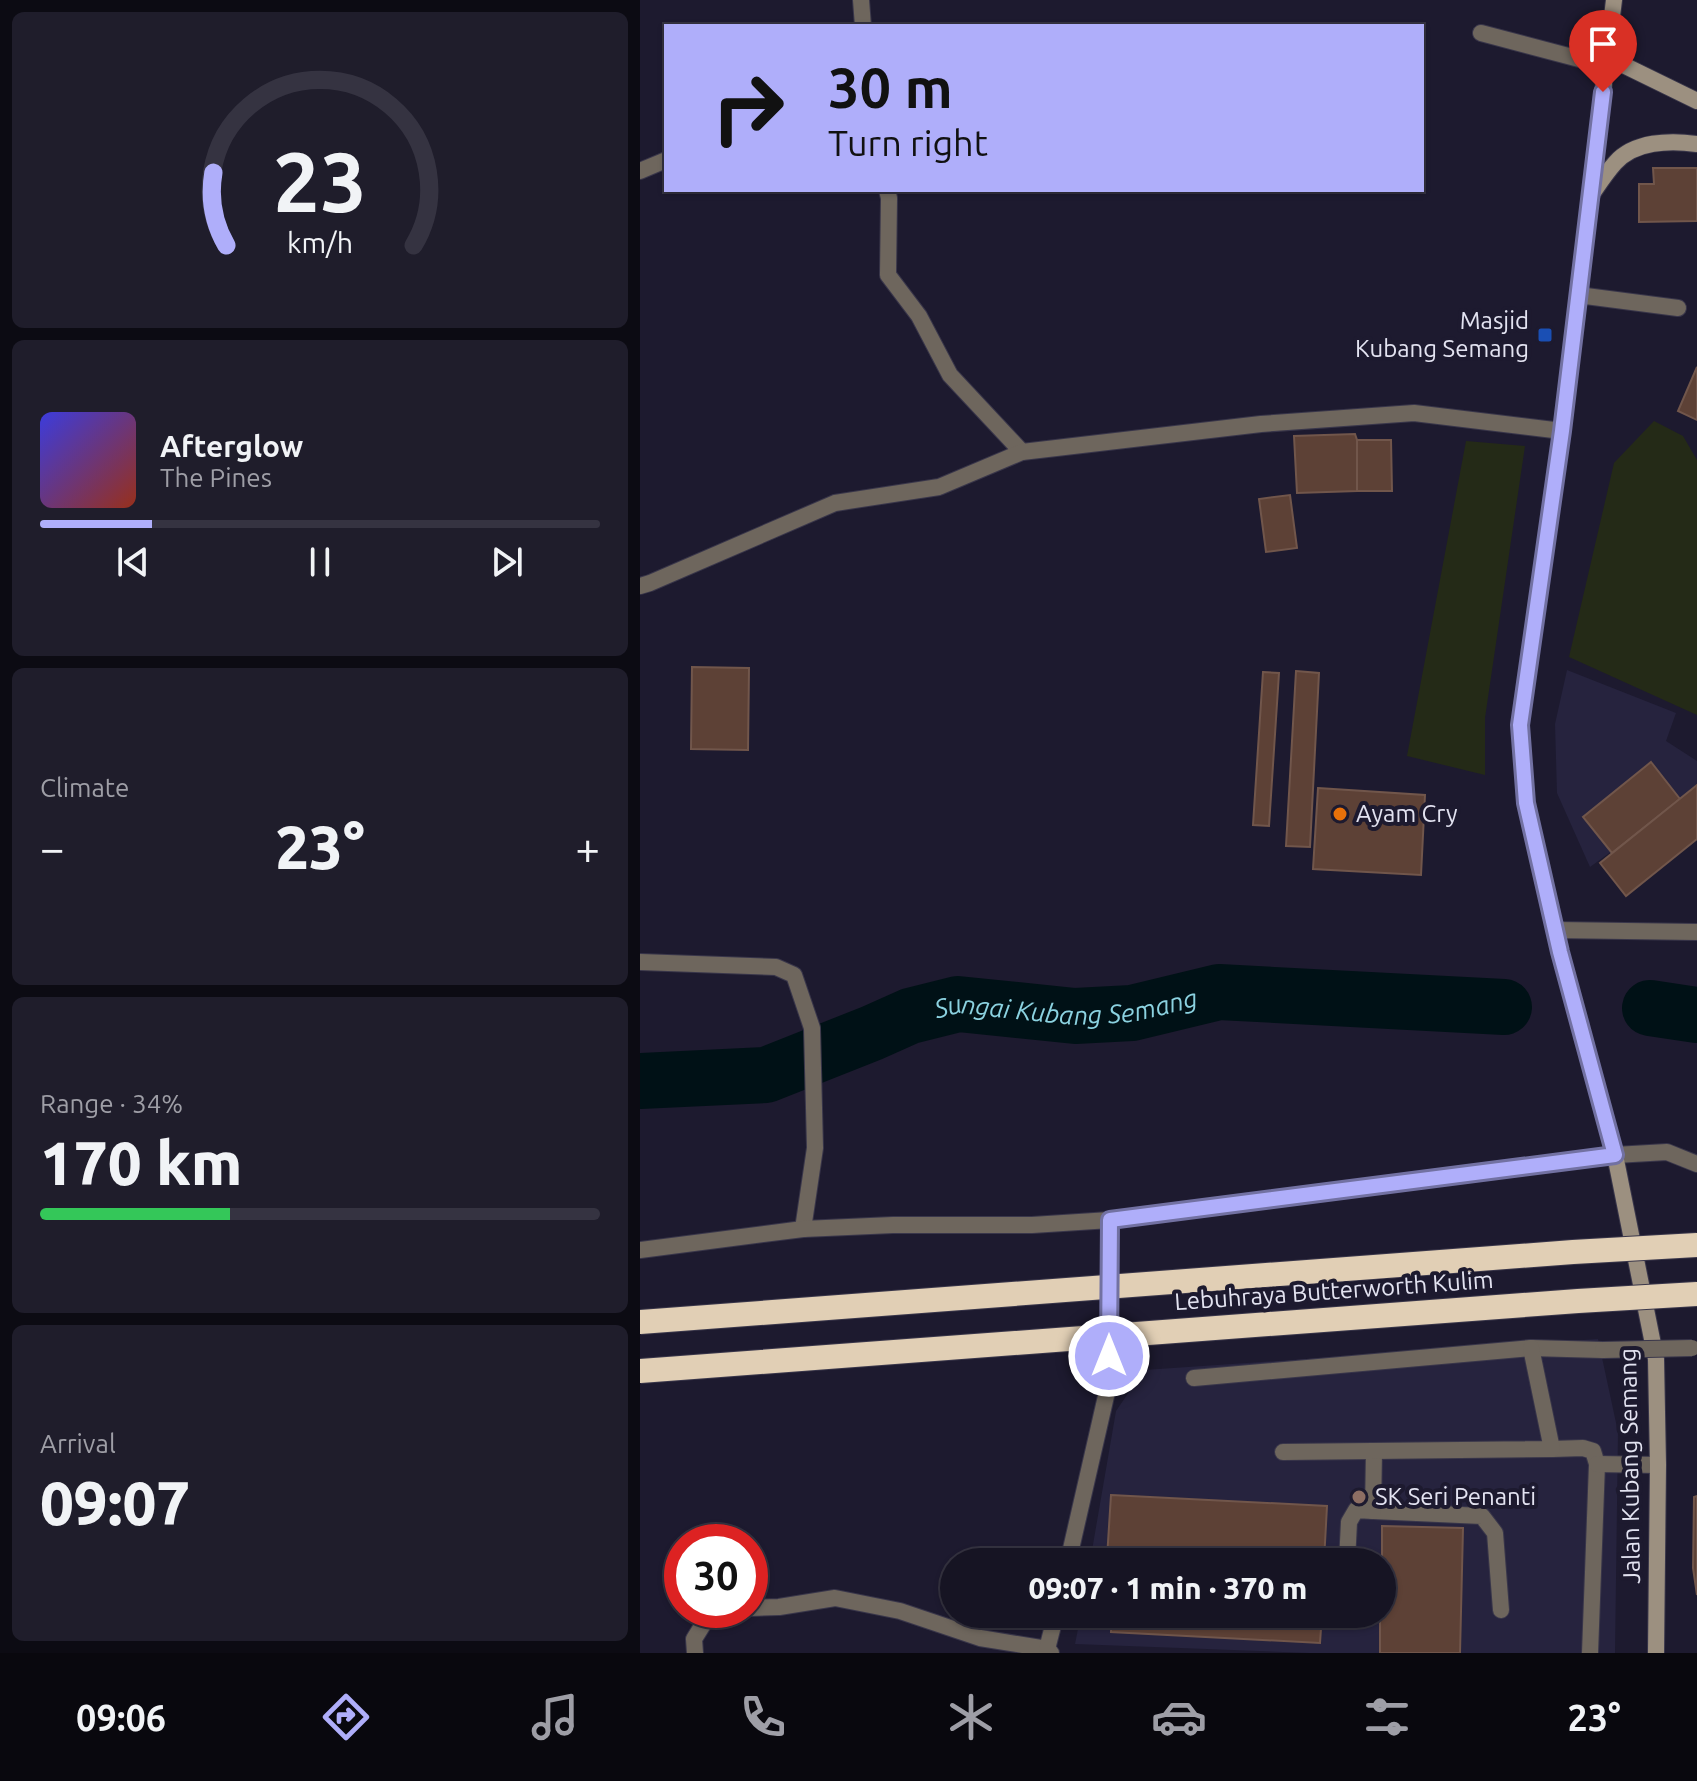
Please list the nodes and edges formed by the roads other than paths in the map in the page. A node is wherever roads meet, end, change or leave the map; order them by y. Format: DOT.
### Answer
graph roads {
  1 [pos="861,0"];
  2 [pos="1614,0"];
  3 [pos="863,24"];
  4 [pos="1481,33"];
  5 [pos="1607,62"];
  6 [pos="1697,101"];
  7 [pos="1697,144"];
  8 [pos="664,161"];
  9 [pos="640,171"];
  10 [pos="888,192"];
  11 [pos="1590,196"];
  12 [pos="1578,295"];
  13 [pos="1678,308"];
  14 [pos="1562,431"];
  15 [pos="1022,452"];
  16 [pos="640,586"];
  17 [pos="1555,930"];
  18 [pos="1697,932"];
  19 [pos="640,962"];
  20 [pos="1615,1155"];
  21 [pos="1697,1164"];
  22 [pos="1110,1220"];
  23 [pos="803,1229"];
  24 [pos="1697,1245"];
  25 [pos="640,1250"];
  26 [pos="1697,1294"];
  27 [pos="640,1322"];
  28 [pos="1531,1348"];
  29 [pos="1695,1348"];
  30 [pos="640,1371"];
  31 [pos="1194,1378"];
  32 [pos="1552,1449"];
  33 [pos="1374,1451"];
  34 [pos="1283,1452"];
  35 [pos="1597,1464"];
  36 [pos="1658,1465"];
  37 [pos="1373,1511"];
  38 [pos="1071,1548"];
  39 [pos="1348,1548"];
  40 [pos="768,1607"];
  41 [pos="1501,1610"];
  42 [pos="701,1628"];
  43 [pos="1053,1628"];
  44 [pos="978,1645"];
  45 [pos="1049,1651"];
  46 [pos="695,1653"];
  47 [pos="1590,1653"];
  48 [pos="1656,1653"];
  1 -- 3 [label="street"];
  2 -- 5 [label="main road, Jalan Kubang Semang"];
  4 -- 5 [label="street"];
  5 -- 6 [label="main road"];
  5 -- 11 [label="main road, Jalan Kubang Semang"];
  7 -- 11 [label="main road"];
  8 -- 9 [label="street"];
  10 -- 15 [label="street"];
  11 -- 12 [label="main road, Jalan Kubang Semang"];
  12 -- 13 [label="street"];
  12 -- 14 [label="main road, Jalan Kubang Semang"];
  14 -- 15 [label="street"];
  14 -- 17 [label="main road, Jalan Kubang Semang"];
  15 -- 16 [label="street"];
  17 -- 18 [label="street"];
  17 -- 20 [label="main road, Jalan Kubang Semang"];
  19 -- 23 [label="street"];
  20 -- 21 [label="street"];
  20 -- 22 [label="street"];
  20 -- 36 [label="main road, Jalan Kubang Semang"];
  22 -- 23 [label="street"];
  22 -- 38 [label="street"];
  23 -- 25 [label="street"];
  24 -- 27 [label="highway, Lebuhraya Butterworth Kulim, bridge"];
  26 -- 30 [label="highway, Lebuhraya Butterworth Kulim, bridge"];
  28 -- 29 [label="street, bridge"];
  28 -- 31 [label="street"];
  28 -- 32 [label="street"];
  32 -- 33 [label="street"];
  32 -- 35 [label="street"];
  33 -- 34 [label="street"];
  33 -- 37 [label="street"];
  35 -- 36 [label="street"];
  35 -- 47 [label="street"];
  36 -- 48 [label="main road, Jalan Kubang Semang"];
  37 -- 39 [label="street"];
  37 -- 41 [label="street"];
  40 -- 44 [label="street"];
  42 -- 46 [label="street"];
  43 -- 45 [label="street"];
  44 -- 45 [label="street"];
}
